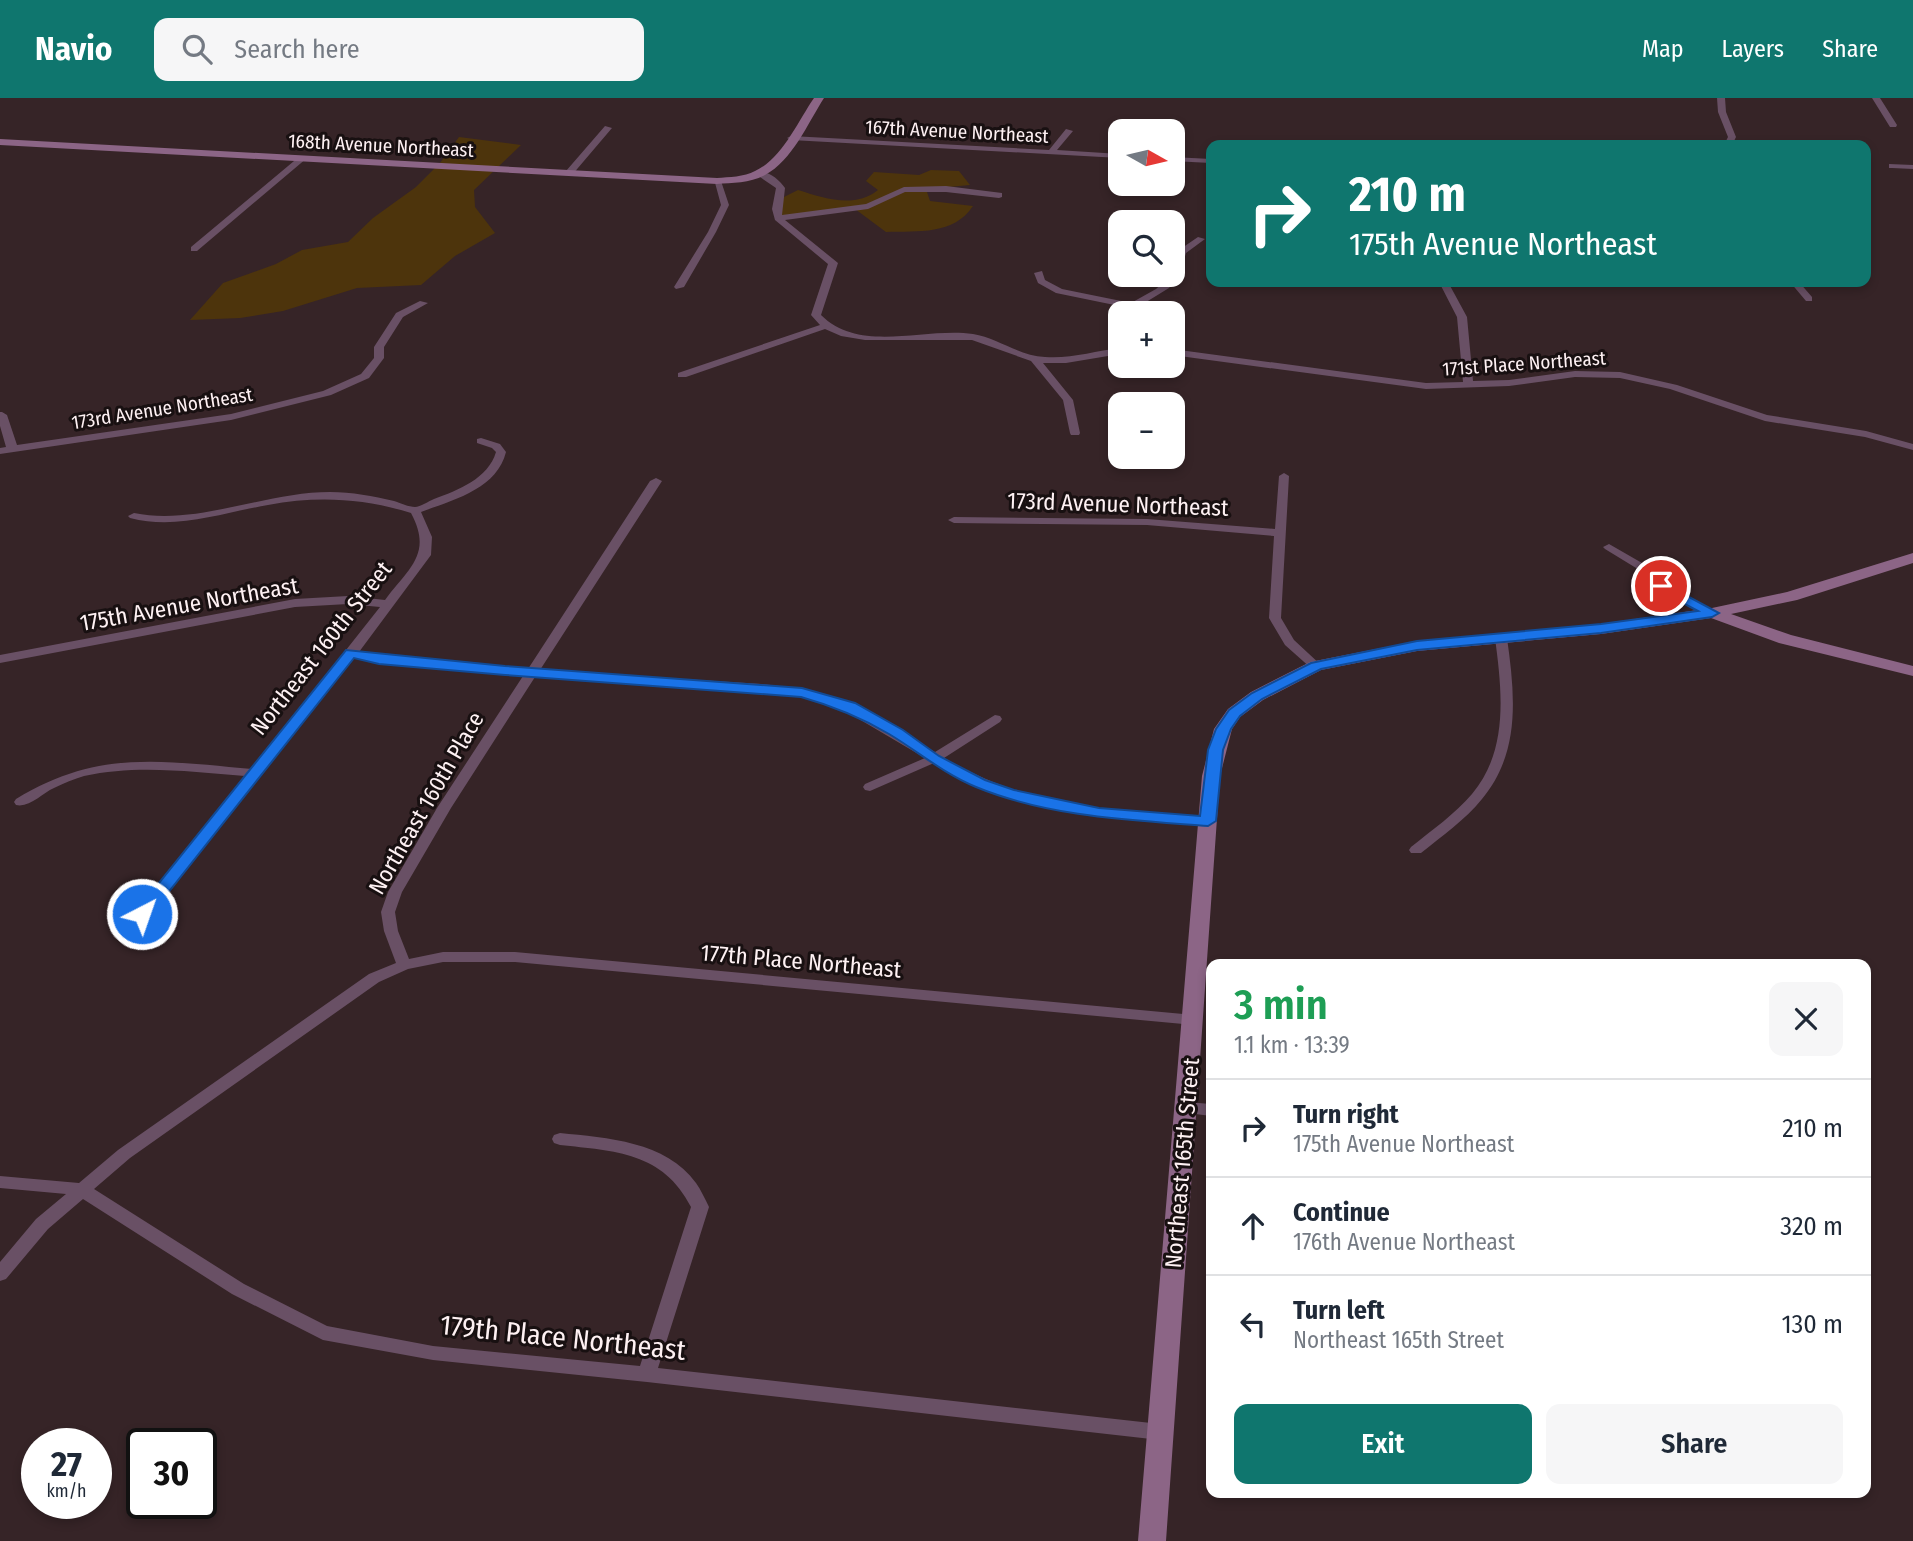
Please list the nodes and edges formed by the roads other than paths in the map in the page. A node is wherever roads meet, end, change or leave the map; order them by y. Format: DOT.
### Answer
graph roads {
  1 [pos="819,98"];
  2 [pos="1721,98"];
  3 [pos="1876,98"];
  4 [pos="1893,125"];
  5 [pos="608,128"];
  6 [pos="1069,131"];
  7 [pos="791,138"];
  8 [pos="1730,140"];
  9 [pos="0,142"];
  10 [pos="1052,151"];
  11 [pos="1108,155"];
  12 [pos="303,158"];
  13 [pos="1185,160"];
  14 [pos="1206,161"];
  15 [pos="1892,166"];
  16 [pos="1913,167"];
  17 [pos="569,173"];
  18 [pos="760,173"];
  19 [pos="717,181"];
  20 [pos="999,195"];
  21 [pos="778,218"];
  22 [pos="1201,239"];
  23 [pos="194,249"];
  24 [pos="1038,273"];
  25 [pos="679,287"];
  26 [pos="1447,287"];
  27 [pos="1798,287"];
  28 [pos="1809,299"];
  29 [pos="1146,301"];
  30 [pos="423,303"];
  31 [pos="1108,303"];
  32 [pos="825,326"];
  33 [pos="1108,353"];
  34 [pos="1185,354"];
  35 [pos="1035,360"];
  36 [pos="682,374"];
  37 [pos="1468,385"];
  38 [pos="2,415"];
  39 [pos="1075,433"];
  40 [pos="481,441"];
  41 [pos="1913,447"];
  42 [pos="6,449"];
  43 [pos="1284,476"];
  44 [pos="656,481"];
  45 [pos="415,511"];
  46 [pos="134,516"];
  47 [pos="954,520"];
  48 [pos="1280,533"];
  49 [pos="1609,547"];
  50 [pos="1913,558"];
  51 [pos="386,604"];
  52 [pos="1712,613"];
  53 [pos="1501,638"];
  54 [pos="351,653"];
  55 [pos="0,659"];
  56 [pos="1316,666"];
  57 [pos="1913,671"];
  58 [pos="530,673"];
  59 [pos="995,719"];
  60 [pos="933,759"];
  61 [pos="254,774"];
  62 [pos="870,787"];
  63 [pos="21,802"];
  64 [pos="1208,821"];
  65 [pos="1416,850"];
  66 [pos="142,914"];
  67 [pos="404,965"];
  68 [pos="1194,1020"];
  69 [pos="1186,1108"];
  70 [pos="1206,1110"];
  71 [pos="560,1139"];
  72 [pos="0,1182"];
  73 [pos="81,1189"];
  74 [pos="0,1274"];
  75 [pos="647,1374"];
  76 [pos="1160,1432"];
  77 [pos="1152,1541"];
  1 -- 7 [label="street"];
  2 -- 8 [label="street"];
  3 -- 4 [label="street"];
  5 -- 17 [label="street"];
  6 -- 10 [label="street"];
  7 -- 10 [label="street, 167th Avenue Northeast"];
  7 -- 18 [label="street"];
  9 -- 12 [label="street, 168th Avenue Northeast"];
  10 -- 11 [label="street, 167th Avenue Northeast"];
  12 -- 17 [label="street, 168th Avenue Northeast"];
  12 -- 23 [label="street"];
  13 -- 14 [label="street"];
  15 -- 16 [label="street"];
  17 -- 19 [label="street, 168th Avenue Northeast"];
  18 -- 19 [label="street, 168th Avenue Northeast"];
  18 -- 21 [label="street"];
  19 -- 25 [label="street"];
  20 -- 21 [label="street"];
  21 -- 32 [label="street"];
  22 -- 29 [label="street"];
  24 -- 31 [label="street"];
  26 -- 37 [label="street"];
  27 -- 28 [label="street"];
  30 -- 42 [label="street, 173rd Avenue Northeast"];
  32 -- 35 [label="street"];
  32 -- 36 [label="street"];
  33 -- 35 [label="street"];
  34 -- 37 [label="street, 171st Place Northeast"];
  35 -- 39 [label="street"];
  37 -- 41 [label="street, 171st Place Northeast"];
  38 -- 42 [label="street"];
  40 -- 45 [label="street"];
  43 -- 48 [label="street"];
  44 -- 58 [label="street, Northeast 160th Place"];
  45 -- 46 [label="street"];
  45 -- 51 [label="street, Northeast 160th Street"];
  47 -- 48 [label="street, 173rd Avenue Northeast"];
  48 -- 56 [label="street"];
  49 -- 52 [label="street"];
  50 -- 52 [label="street, Northeast 165th Street"];
  51 -- 54 [label="street, Northeast 160th Street"];
  51 -- 55 [label="street, 175th Avenue Northeast"];
  52 -- 53 [label="street, Northeast 165th Street"];
  52 -- 57 [label="street"];
  53 -- 56 [label="street, Northeast 165th Street"];
  53 -- 65 [label="street"];
  54 -- 58 [label="street"];
  54 -- 61 [label="street, Northeast 160th Street"];
  56 -- 64 [label="street, Northeast 165th Street"];
  58 -- 60 [label="street"];
  58 -- 67 [label="street, Northeast 160th Place"];
  59 -- 60 [label="street"];
  60 -- 62 [label="street"];
  60 -- 64 [label="street"];
  61 -- 63 [label="street"];
  61 -- 66 [label="street, Northeast 160th Street"];
  64 -- 68 [label="street, Northeast 165th Street"];
  67 -- 68 [label="street, 177th Place Northeast"];
  67 -- 73 [label="street"];
  68 -- 69 [label="street, Northeast 165th Street"];
  69 -- 70 [label="street"];
  69 -- 76 [label="street, Northeast 165th Street"];
  71 -- 75 [label="street"];
  72 -- 73 [label="street, 179th Place Northeast"];
  73 -- 74 [label="street"];
  73 -- 75 [label="street, 179th Place Northeast"];
  75 -- 76 [label="street, 179th Place Northeast"];
  76 -- 77 [label="street, Northeast 165th Street"];
}
